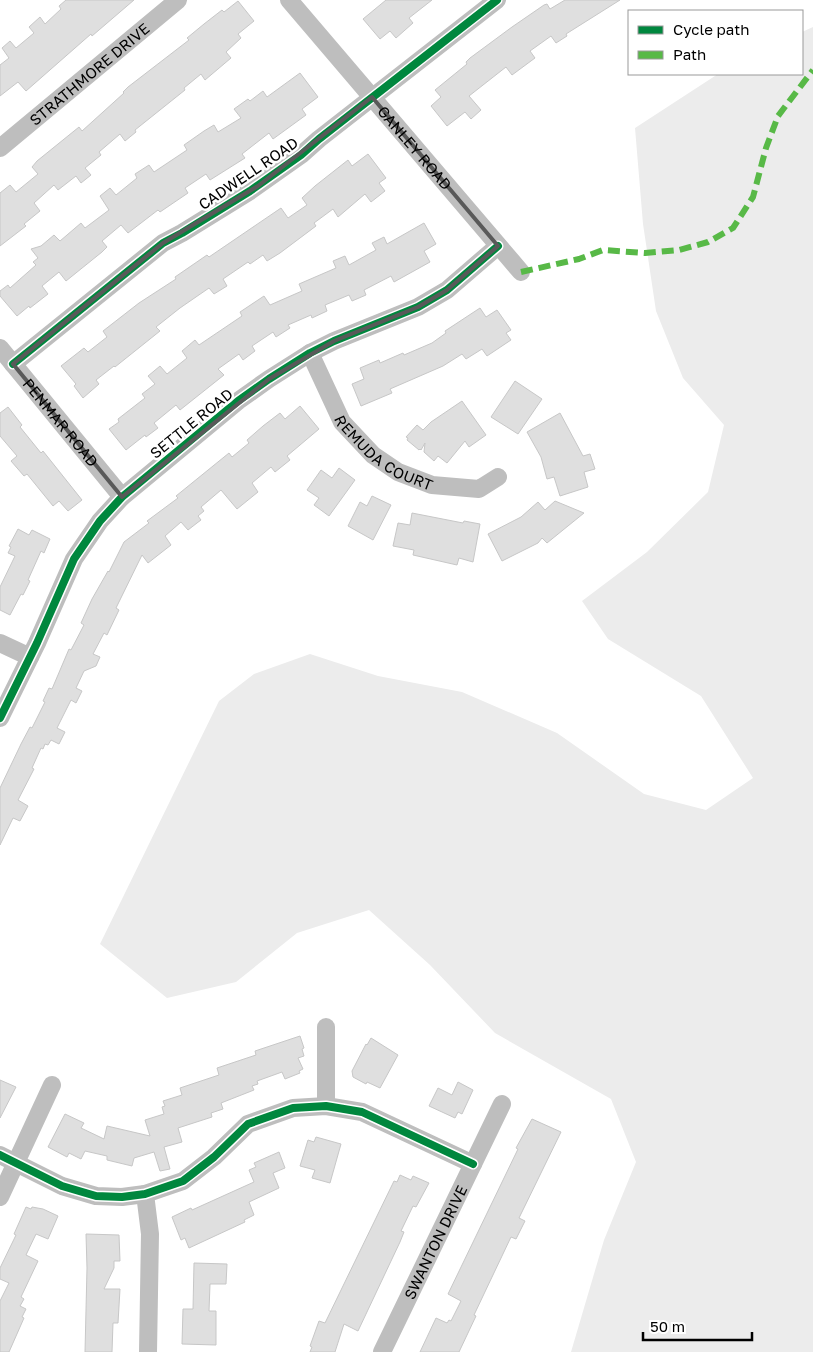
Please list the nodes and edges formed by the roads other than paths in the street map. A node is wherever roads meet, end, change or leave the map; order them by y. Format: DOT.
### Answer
graph roads {
  1 [pos="178,0"];
  2 [pos="289,0"];
  3 [pos="497,0"];
  4 [pos="372,98"];
  5 [pos="0,148"];
  6 [pos="498,246"];
  7 [pos="521,272"];
  8 [pos="0,348"];
  9 [pos="310,353"];
  10 [pos="13,364"];
  11 [pos="498,476"];
  12 [pos="122,497"];
  13 [pos="0,643"];
  14 [pos="30,657"];
  15 [pos="0,718"];
  16 [pos="326,1027"];
  17 [pos="52,1085"];
  18 [pos="502,1104"];
  19 [pos="326,1106"];
  20 [pos="0,1155"];
  21 [pos="17,1163"];
  22 [pos="473,1164"];
  23 [pos="145,1194"];
  24 [pos="0,1197"];
  25 [pos="148,1352"];
  26 [pos="382,1352"];
  1 -- 5 [label="street, STRATHMORE DRIVE"];
  2 -- 4 [label="street, GANLEY ROAD"];
  3 -- 4 [label="street, CADWELL ROAD"];
  4 -- 6 [label="street, GANLEY ROAD"];
  4 -- 10 [label="street, CADWELL ROAD"];
  6 -- 7 [label="street, GANLEY ROAD"];
  6 -- 9 [label="street, SETTLE ROAD"];
  8 -- 10 [label="street, PENMAR ROAD"];
  9 -- 11 [label="street, REMUDA COURT"];
  9 -- 12 [label="street, SETTLE ROAD"];
  10 -- 12 [label="street, PENMAR ROAD"];
  12 -- 14 [label="street, SETTLE ROAD"];
  13 -- 14 [label="street"];
  14 -- 15 [label="street, SETTLE ROAD"];
  16 -- 19 [label="street"];
  17 -- 21 [label="street"];
  18 -- 22 [label="street, SWANTON DRIVE"];
  19 -- 22 [label="street"];
  19 -- 23 [label="street"];
  20 -- 21 [label="street"];
  21 -- 23 [label="street"];
  21 -- 24 [label="street"];
  22 -- 26 [label="street, SWANTON DRIVE"];
  23 -- 25 [label="street"];
}
